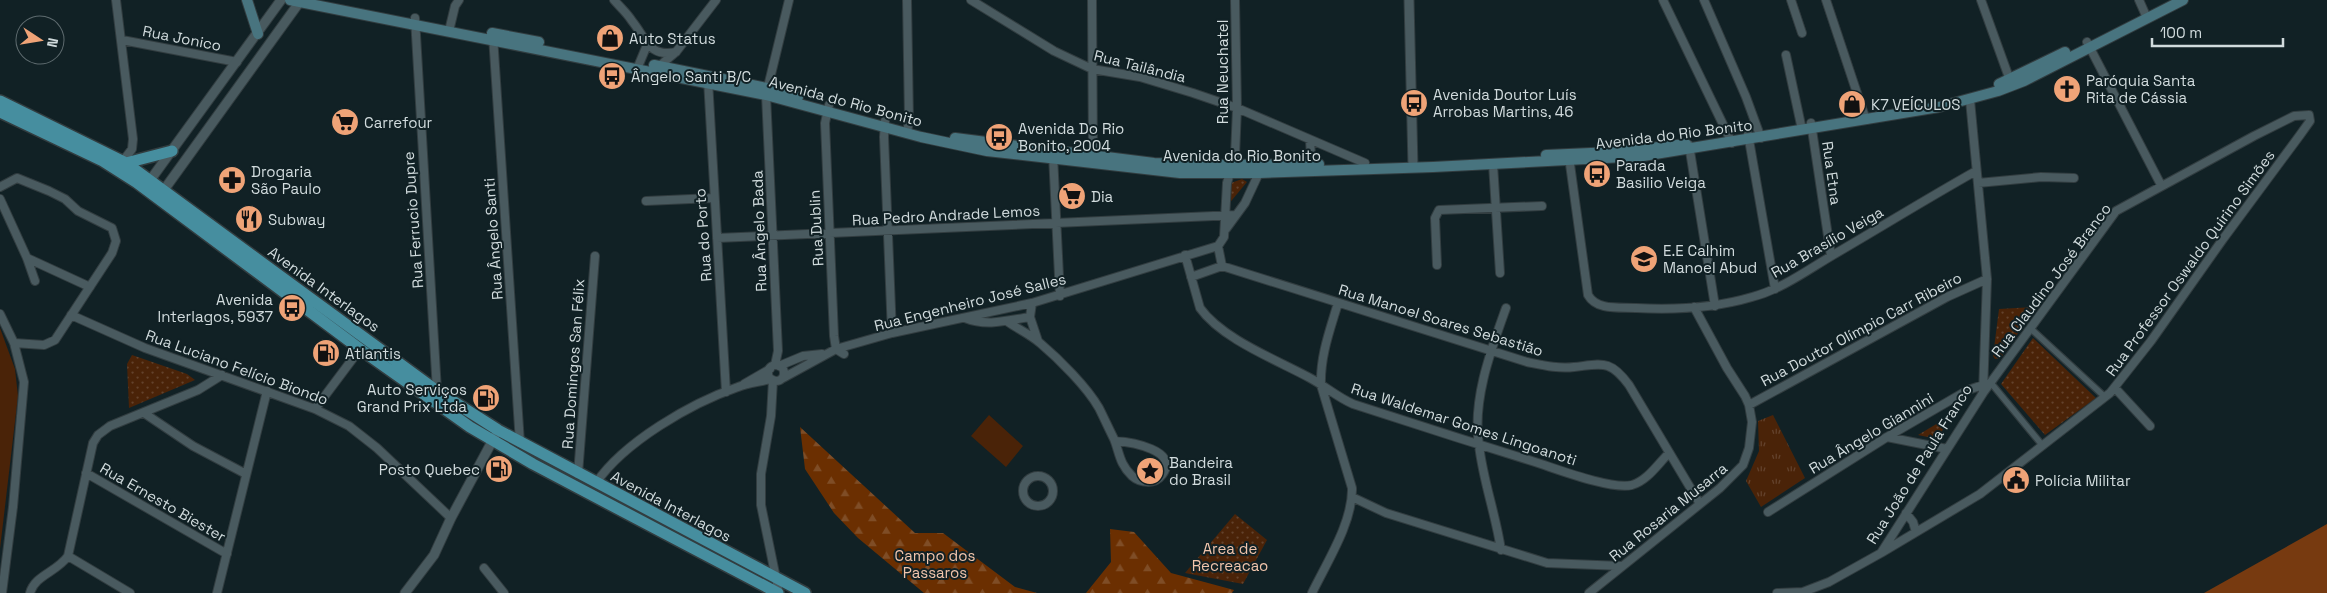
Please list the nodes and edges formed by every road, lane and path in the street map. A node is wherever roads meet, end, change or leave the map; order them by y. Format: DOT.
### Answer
graph roads {
  1 [pos="116,0"];
  2 [pos="247,0"];
  3 [pos="281,0"];
  4 [pos="324,0"];
  5 [pos="459,0"];
  6 [pos="614,0"];
  7 [pos="716,0"];
  8 [pos="789,0"];
  9 [pos="906,0"];
  10 [pos="971,0"];
  11 [pos="1092,0"];
  12 [pos="1235,0"];
  13 [pos="1409,0"];
  14 [pos="1663,0"];
  15 [pos="1704,0"];
  16 [pos="1791,0"];
  17 [pos="1826,0"];
  18 [pos="1981,0"];
  19 [pos="2139,0"];
  20 [pos="2171,0"];
  21 [pos="2183,0"];
  22 [pos="297,1"];
  23 [pos="2146,16"];
  24 [pos="414,21"];
  25 [pos="450,28"];
  26 [pos="1802,33"];
  27 [pos="258,34"];
  28 [pos="493,37"];
  29 [pos="122,40"];
  30 [pos="272,43"];
  31 [pos="647,45"];
  32 [pos="2088,45"];
  33 [pos="676,52"];
  34 [pos="1786,55"];
  35 [pos="237,62"];
  36 [pos="638,66"];
  37 [pos="657,69"];
  38 [pos="1092,69"];
  39 [pos="708,80"];
  40 [pos="2011,82"];
  41 [pos="767,92"];
  42 [pos="1970,100"];
  43 [pos="0,101"];
  44 [pos="1237,108"];
  45 [pos="828,109"];
  46 [pos="0,112"];
  47 [pos="2309,115"];
  48 [pos="1865,117"];
  49 [pos="885,124"];
  50 [pos="1801,125"];
  51 [pos="1812,126"];
  52 [pos="907,130"];
  53 [pos="1760,135"];
  54 [pos="1749,137"];
  55 [pos="1731,140"];
  56 [pos="1310,141"];
  57 [pos="1690,146"];
  58 [pos="172,151"];
  59 [pos="1053,155"];
  60 [pos="1569,157"];
  61 [pos="1093,159"];
  62 [pos="125,162"];
  63 [pos="1365,163"];
  64 [pos="1307,164"];
  65 [pos="1413,164"];
  66 [pos="1493,164"];
  67 [pos="1231,169"];
  68 [pos="1298,171"];
  69 [pos="1976,171"];
  70 [pos="1259,173"];
  71 [pos="2074,178"];
  72 [pos="1978,183"];
  73 [pos="148,184"];
  74 [pos="2161,185"];
  75 [pos="0,187"];
  76 [pos="161,194"];
  77 [pos="713,198"];
  78 [pos="0,199"];
  79 [pos="646,201"];
  80 [pos="1542,206"];
  81 [pos="1495,207"];
  82 [pos="1225,215"];
  83 [pos="1236,215"];
  84 [pos="1056,223"];
  85 [pos="1226,229"];
  86 [pos="887,231"];
  87 [pos="830,234"];
  88 [pos="774,237"];
  89 [pos="717,238"];
  90 [pos="1218,246"];
  91 [pos="1185,255"];
  92 [pos="595,256"];
  93 [pos="1831,256"];
  94 [pos="27,258"];
  95 [pos="1437,264"];
  96 [pos="1222,266"];
  97 [pos="1500,273"];
  98 [pos="1191,277"];
  99 [pos="1987,279"];
  100 [pos="35,281"];
  101 [pos="90,287"];
  102 [pos="1775,289"];
  103 [pos="1060,296"];
  104 [pos="1032,303"];
  105 [pos="1338,303"];
  106 [pos="1020,306"];
  107 [pos="1715,306"];
  108 [pos="1694,307"];
  109 [pos="1506,308"];
  110 [pos="0,314"];
  111 [pos="71,315"];
  112 [pos="964,317"];
  113 [pos="1030,317"];
  114 [pos="1008,322"];
  115 [pos="2030,328"];
  116 [pos="892,333"];
  117 [pos="1038,342"];
  118 [pos="14,343"];
  119 [pos="360,349"];
  120 [pos="836,349"];
  121 [pos="1492,351"];
  122 [pos="824,354"];
  123 [pos="844,354"];
  124 [pos="1985,366"];
  125 [pos="775,367"];
  126 [pos="2001,369"];
  127 [pos="222,375"];
  128 [pos="783,378"];
  129 [pos="772,380"];
  130 [pos="1321,384"];
  131 [pos="740,386"];
  132 [pos="1986,387"];
  133 [pos="2114,388"];
  134 [pos="266,391"];
  135 [pos="437,391"];
  136 [pos="726,392"];
  137 [pos="2105,397"];
  138 [pos="1750,405"];
  139 [pos="315,409"];
  140 [pos="144,413"];
  141 [pos="2150,426"];
  142 [pos="496,435"];
  143 [pos="1887,437"];
  144 [pos="1115,441"];
  145 [pos="520,443"];
  146 [pos="1478,445"];
  147 [pos="2043,446"];
  148 [pos="1947,449"];
  149 [pos="1669,453"];
  150 [pos="86,473"];
  151 [pos="246,474"];
  152 [pos="578,474"];
  153 [pos="596,484"];
  154 [pos="1053,487"];
  155 [pos="1352,497"];
  156 [pos="1700,504"];
  157 [pos="1768,512"];
  158 [pos="1906,513"];
  159 [pos="451,518"];
  160 [pos="1916,532"];
  161 [pos="1501,550"];
  162 [pos="1881,553"];
  163 [pos="227,554"];
  164 [pos="68,556"];
  165 [pos="1622,566"];
  166 [pos="484,568"];
  167 [pos="777,579"];
  168 [pos="1313,591"];
  169 [pos="1803,592"];
  170 [pos="2,593"];
  171 [pos="30,593"];
  172 [pos="130,593"];
  173 [pos="218,593"];
  174 [pos="405,593"];
  175 [pos="504,593"];
  176 [pos="778,593"];
  177 [pos="805,593"];
  178 [pos="1323,593"];
  179 [pos="1589,593"];
  180 [pos="1777,593"];
  1 -- 29 [label="street"];
  2 -- 27 [label="main road"];
  3 -- 27 [label="street"];
  4 -- 24 [label="main road, Avenida do Rio Bonito"];
  5 -- 25 [label="street"];
  6 -- 31 [label="street"];
  7 -- 33 [label="street"];
  8 -- 41 [label="street, Rua Ângelo Bada"];
  9 -- 52 [label="street"];
  10 -- 38 [label="street, Rua Tailândia"];
  11 -- 38 [label="street"];
  12 -- 44 [label="street, Rua Neuchatel"];
  13 -- 65 [label="street"];
  14 -- 55 [label="street"];
  15 -- 53 [label="street"];
  16 -- 26 [label="street"];
  17 -- 48 [label="street"];
  18 -- 40 [label="street"];
  19 -- 23 [label="street"];
  20 -- 23 [label="main road, Avenida do Rio Bonito"];
  21 -- 23 [label="main road, Avenida do Rio Bonito"];
  22 -- 24 [label="main road, Avenida do Rio Bonito"];
  22 -- 30 [label="street"];
  23 -- 32 [label="main road, Avenida do Rio Bonito"];
  24 -- 25 [label="main road, Avenida do Rio Bonito"];
  24 -- 135 [label="street, Rua Ferrucio Dupre"];
  25 -- 28 [label="main road, Avenida do Rio Bonito"];
  27 -- 30 [label="street"];
  27 -- 35 [label="street"];
  28 -- 36 [label="main road, Avenida do Rio Bonito"];
  28 -- 145 [label="street, Rua Ângelo Santi"];
  29 -- 35 [label="street, Rua Jonico"];
  29 -- 62 [label="street"];
  30 -- 76 [label="street"];
  31 -- 33 [label="street"];
  31 -- 36 [label="street"];
  32 -- 40 [label="main road, Avenida do Rio Bonito"];
  32 -- 74 [label="street"];
  33 -- 37 [label="street"];
  34 -- 50 [label="street"];
  35 -- 58 [label="street"];
  36 -- 37 [label="main road, Avenida do Rio Bonito"];
  37 -- 39 [label="main road, Avenida do Rio Bonito"];
  38 -- 44 [label="street, Rua Tailândia"];
  38 -- 61 [label="street"];
  39 -- 41 [label="main road, Avenida do Rio Bonito"];
  39 -- 77 [label="street, Rua do Porto"];
  40 -- 42 [label="main road, Avenida do Rio Bonito"];
  40 -- 48 [label="main road, Avenida do Rio Bonito"];
  41 -- 45 [label="main road, Avenida do Rio Bonito"];
  41 -- 88 [label="street, Rua Ângelo Bada"];
  42 -- 48 [label="main road, Avenida do Rio Bonito"];
  42 -- 69 [label="street, Rua João de Paula Franco"];
  43 -- 62 [label="main road, Avenida Interlagos"];
  44 -- 56 [label="street, Rua Tailândia"];
  44 -- 67 [label="street, Rua Neuchatel"];
  45 -- 49 [label="main road, Avenida do Rio Bonito"];
  45 -- 87 [label="street, Rua Dublin"];
  46 -- 73 [label="main road, Avenida Interlagos"];
  47 -- 74 [label="street, Rua Claudino José Branco"];
  47 -- 133 [label="street, Rua Professor Oswaldo Quirino Simões"];
  48 -- 51 [label="main road, Avenida do Rio Bonito"];
  49 -- 52 [label="main road, Avenida do Rio Bonito"];
  49 -- 86 [label="street"];
  50 -- 51 [label="main road, Avenida do Rio Bonito"];
  50 -- 53 [label="main road, Avenida do Rio Bonito"];
  51 -- 53 [label="main road, Avenida do Rio Bonito"];
  51 -- 93 [label="street, Rua Etna"];
  52 -- 59 [label="main road, Avenida do Rio Bonito"];
  53 -- 54 [label="main road, Avenida do Rio Bonito"];
  54 -- 55 [label="main road, Avenida do Rio Bonito"];
  54 -- 102 [label="street"];
  55 -- 57 [label="main road, Avenida do Rio Bonito"];
  56 -- 63 [label="street, Rua Tailândia"];
  56 -- 64 [label="street"];
  57 -- 60 [label="main road, Avenida do Rio Bonito"];
  57 -- 107 [label="street"];
  58 -- 62 [label="main road"];
  58 -- 73 [label="street"];
  59 -- 61 [label="main road, Avenida do Rio Bonito"];
  59 -- 84 [label="street"];
  60 -- 65 [label="main road, Avenida do Rio Bonito"];
  60 -- 66 [label="main road, Avenida do Rio Bonito"];
  60 -- 108 [label="street, Rua Brasílio Veiga"];
  61 -- 67 [label="main road, Avenida do Rio Bonito"];
  62 -- 73 [label="main road, Avenida Interlagos"];
  63 -- 64 [label="main road, Avenida do Rio Bonito"];
  63 -- 65 [label="main road, Avenida do Rio Bonito"];
  64 -- 67 [label="main road, Avenida do Rio Bonito"];
  64 -- 68 [label="street"];
  65 -- 66 [label="main road, Avenida do Rio Bonito"];
  65 -- 68 [label="main road, Avenida do Rio Bonito"];
  66 -- 81 [label="street"];
  67 -- 70 [label="main road, Avenida do Rio Bonito"];
  67 -- 82 [label="street, Rua Neuchatel"];
  68 -- 70 [label="main road, Avenida do Rio Bonito"];
  69 -- 72 [label="street, Rua João de Paula Franco"];
  69 -- 93 [label="street, Rua Brasílio Veiga"];
  70 -- 83 [label="street"];
  71 -- 72 [label="street"];
  72 -- 99 [label="street, Rua João de Paula Franco"];
  73 -- 76 [label="main road, Avenida Interlagos"];
  74 -- 115 [label="street, Rua Claudino José Branco"];
  75 -- 101 [label="street"];
  76 -- 119 [label="main road, Avenida Interlagos"];
  76 -- 135 [label="main road, Avenida Interlagos"];
  77 -- 79 [label="street"];
  77 -- 89 [label="street, Rua do Porto"];
  78 -- 94 [label="street"];
  80 -- 81 [label="street"];
  81 -- 95 [label="street"];
  81 -- 97 [label="street"];
  82 -- 83 [label="street, Rua Pedro Andrade Lemos"];
  82 -- 84 [label="street, Rua Pedro Andrade Lemos"];
  82 -- 85 [label="street, Rua Neuchatel"];
  83 -- 85 [label="street"];
  84 -- 86 [label="street, Rua Pedro Andrade Lemos"];
  84 -- 103 [label="street"];
  85 -- 90 [label="street"];
  86 -- 87 [label="street, Rua Pedro Andrade Lemos"];
  86 -- 116 [label="street"];
  87 -- 88 [label="street, Rua Pedro Andrade Lemos"];
  87 -- 120 [label="street, Rua Dublin"];
  88 -- 89 [label="street, Rua Pedro Andrade Lemos"];
  88 -- 125 [label="street, Rua Ângelo Bada"];
  89 -- 136 [label="street, Rua do Porto"];
  90 -- 91 [label="street, Rua Engenheiro José Salles"];
  90 -- 96 [label="street"];
  91 -- 98 [label="street, Rua Waldemar Gomes Lingoanoti"];
  91 -- 103 [label="street, Rua Engenheiro José Salles"];
  92 -- 152 [label="street, Rua Domingos San Félix"];
  93 -- 102 [label="street, Rua Brasílio Veiga"];
  94 -- 100 [label="street"];
  94 -- 101 [label="street"];
  96 -- 98 [label="street"];
  96 -- 105 [label="street, Rua Manoel Soares Sebastião"];
  98 -- 130 [label="street, Rua Waldemar Gomes Lingoanoti"];
  99 -- 124 [label="street, Rua João de Paula Franco"];
  99 -- 138 [label="street, Rua Doutor Olímpio Carr Ribeiro"];
  101 -- 111 [label="street"];
  102 -- 107 [label="street, Rua Brasílio Veiga"];
  103 -- 104 [label="street, Rua Engenheiro José Salles"];
  104 -- 106 [label="street, Rua Engenheiro José Salles"];
  104 -- 113 [label="street"];
  105 -- 121 [label="street, Rua Manoel Soares Sebastião"];
  105 -- 130 [label="street"];
  106 -- 112 [label="street, Rua Engenheiro José Salles"];
  106 -- 113 [label="street"];
  107 -- 108 [label="street, Rua Brasílio Veiga"];
  108 -- 138 [label="street, Rua Rosaria Musarra"];
  109 -- 121 [label="street"];
  110 -- 118 [label="street"];
  111 -- 118 [label="street"];
  111 -- 127 [label="street, Rua Luciano Felício Biondo"];
  112 -- 114 [label="street"];
  112 -- 116 [label="street, Rua Engenheiro José Salles"];
  113 -- 114 [label="street"];
  113 -- 117 [label="street"];
  114 -- 117 [label="street"];
  115 -- 126 [label="street, Rua Claudino José Branco"];
  115 -- 137 [label="street"];
  116 -- 120 [label="street, Rua Engenheiro José Salles"];
  117 -- 144 [label="street"];
  118 -- 170 [label="street"];
  119 -- 139 [label="street"];
  119 -- 142 [label="main road, Avenida Interlagos"];
  120 -- 122 [label="street, Rua Engenheiro José Salles"];
  120 -- 123 [label="street"];
  121 -- 146 [label="street"];
  121 -- 149 [label="street, Rua Manoel Soares Sebastião"];
  122 -- 125 [label="street, Rua Engenheiro José Salles"];
  122 -- 128 [label="street, Rua Engenheiro José Salles"];
  124 -- 126 [label="street"];
  124 -- 132 [label="street, Rua João de Paula Franco"];
  125 -- 128 [label="street"];
  125 -- 129 [label="street"];
  125 -- 131 [label="street, Rua Engenheiro José Salles"];
  126 -- 132 [label="street, Rua Claudino José Branco"];
  127 -- 134 [label="street, Rua Luciano Felício Biondo"];
  127 -- 140 [label="street"];
  128 -- 129 [label="street, Rua Engenheiro José Salles"];
  129 -- 131 [label="street, Rua Engenheiro José Salles"];
  129 -- 167 [label="street"];
  130 -- 146 [label="street, Rua Waldemar Gomes Lingoanoti"];
  130 -- 155 [label="street"];
  131 -- 136 [label="street, Rua Engenheiro José Salles"];
  132 -- 143 [label="street, Rua Ângelo Giannini"];
  132 -- 147 [label="street"];
  132 -- 148 [label="street, Rua João de Paula Franco"];
  133 -- 137 [label="street, Rua Professor Oswaldo Quirino Simões"];
  133 -- 141 [label="street"];
  134 -- 139 [label="street, Rua Luciano Felício Biondo"];
  134 -- 151 [label="street"];
  135 -- 142 [label="main road, Avenida Interlagos"];
  136 -- 153 [label="street, Rua Engenheiro José Salles"];
  137 -- 147 [label="street, Rua Professor Oswaldo Quirino Simões"];
  138 -- 156 [label="street, Rua Rosaria Musarra"];
  139 -- 159 [label="street, Rua Luciano Felício Biondo"];
  140 -- 150 [label="street"];
  140 -- 151 [label="street"];
  142 -- 145 [label="main road, Avenida Interlagos"];
  142 -- 159 [label="street"];
  142 -- 176 [label="main road, Avenida Interlagos"];
  143 -- 148 [label="street"];
  143 -- 157 [label="street, Rua Ângelo Giannini"];
  144 -- 144 [label="street"];
  145 -- 152 [label="main road, Avenida Interlagos"];
  146 -- 149 [label="street, Rua Waldemar Gomes Lingoanoti"];
  146 -- 161 [label="street"];
  147 -- 160 [label="street, Rua Professor Oswaldo Quirino Simões"];
  148 -- 158 [label="street, Rua João de Paula Franco"];
  149 -- 156 [label="street, Rua Manoel Soares Sebastião"];
  150 -- 163 [label="street, Rua Ernesto Biester"];
  150 -- 164 [label="street"];
  151 -- 163 [label="street"];
  152 -- 153 [label="main road, Avenida Interlagos"];
  153 -- 167 [label="main road, Avenida Interlagos"];
  154 -- 154 [label="street"];
  155 -- 161 [label="street"];
  155 -- 168 [label="street"];
  156 -- 165 [label="street, Rua Rosaria Musarra"];
  158 -- 160 [label="street"];
  158 -- 162 [label="street, Rua João de Paula Franco"];
  159 -- 174 [label="street"];
  160 -- 162 [label="street, Rua Professor Oswaldo Quirino Simões"];
  161 -- 165 [label="street"];
  162 -- 169 [label="street, Rua João de Paula Franco"];
  163 -- 173 [label="street"];
  164 -- 171 [label="street"];
  164 -- 172 [label="street"];
  165 -- 179 [label="street, Rua Rosaria Musarra"];
  166 -- 175 [label="street"];
  167 -- 176 [label="street"];
  167 -- 177 [label="main road, Avenida Interlagos"];
  168 -- 178 [label="street"];
  169 -- 180 [label="street, Rua João de Paula Franco"];
}
